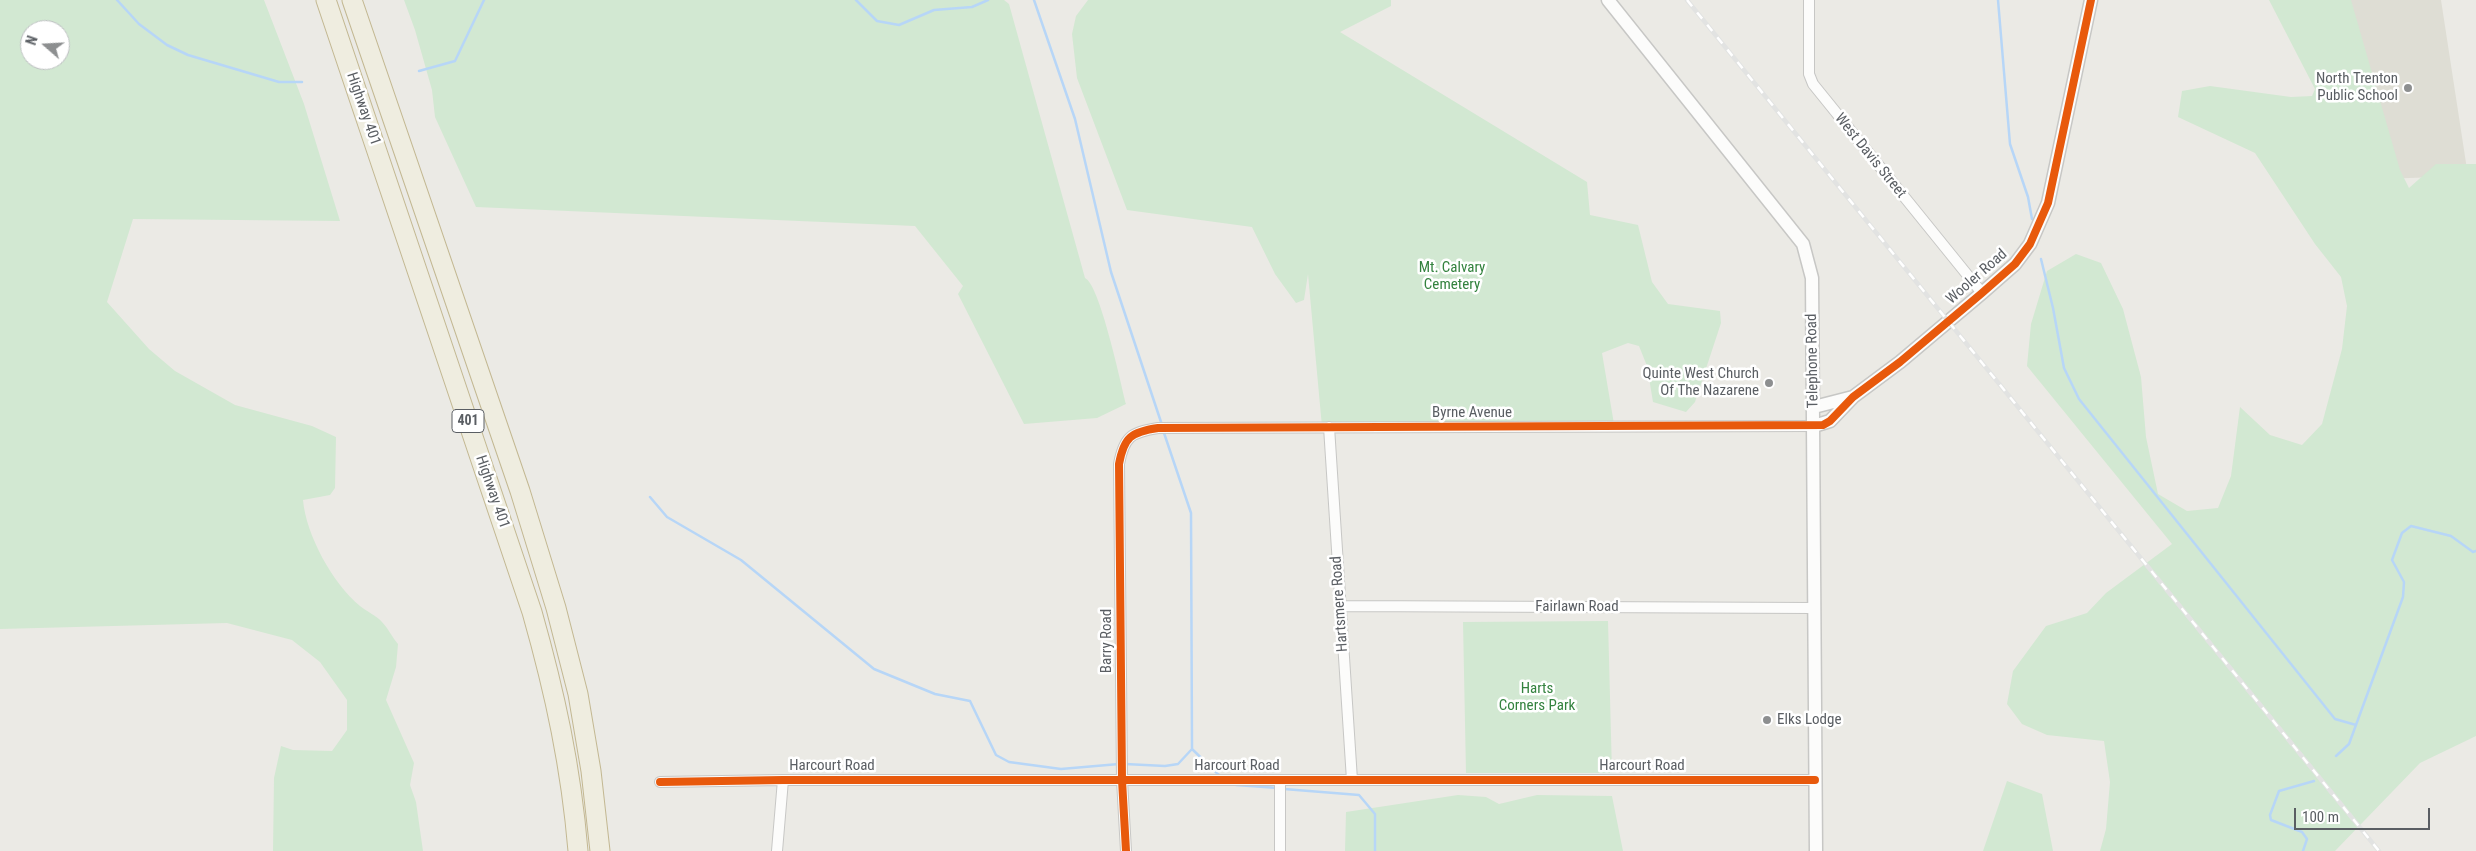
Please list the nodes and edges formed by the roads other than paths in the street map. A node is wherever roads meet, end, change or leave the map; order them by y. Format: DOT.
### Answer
graph roads {
  1 [pos="326,0"];
  2 [pos="352,0"];
  3 [pos="1608,0"];
  4 [pos="1809,0"];
  5 [pos="2091,0"];
  6 [pos="1982,294"];
  7 [pos="1852,397"];
  8 [pos="1814,407"];
  9 [pos="1814,426"];
  10 [pos="1329,427"];
  11 [pos="1132,435"];
  12 [pos="1340,606"];
  13 [pos="1813,608"];
  14 [pos="784,780"];
  15 [pos="1122,780"];
  16 [pos="1280,780"];
  17 [pos="1352,780"];
  18 [pos="1815,780"];
  19 [pos="660,782"];
  20 [pos="578,851"];
  21 [pos="600,851"];
  22 [pos="777,851"];
  23 [pos="1126,851"];
  24 [pos="1280,851"];
  25 [pos="1816,851"];
  1 -- 20 [label="highway, Highway 401 / 401"];
  2 -- 21 [label="highway, Highway 401 / 401"];
  3 -- 8 [label="street, Telephone Road"];
  4 -- 6 [label="street, West Davis Street"];
  5 -- 6 [label="street, Wooler Road"];
  6 -- 7 [label="street, Wooler Road"];
  7 -- 8 [label="street, Wooler Road"];
  7 -- 9 [label="street, Wooler Road"];
  8 -- 9 [label="street, Telephone Road"];
  9 -- 10 [label="street, Byrne Avenue"];
  9 -- 13 [label="street, Telephone Road"];
  10 -- 11 [label="street, Byrne Avenue"];
  10 -- 12 [label="street, Hartsmere Road"];
  11 -- 15 [label="street, Barry Road"];
  12 -- 13 [label="street, Fairlawn Road"];
  12 -- 17 [label="street, Hartsmere Road"];
  13 -- 18 [label="street, Telephone Road"];
  14 -- 15 [label="street, Harcourt Road"];
  14 -- 19 [label="street, Harcourt Road"];
  14 -- 22 [label="street"];
  15 -- 16 [label="street, Harcourt Road"];
  15 -- 23 [label="street, Barry Road"];
  16 -- 17 [label="street, Harcourt Road"];
  16 -- 24 [label="street"];
  17 -- 18 [label="street, Harcourt Road"];
  18 -- 25 [label="street, Telephone Road"];
}
